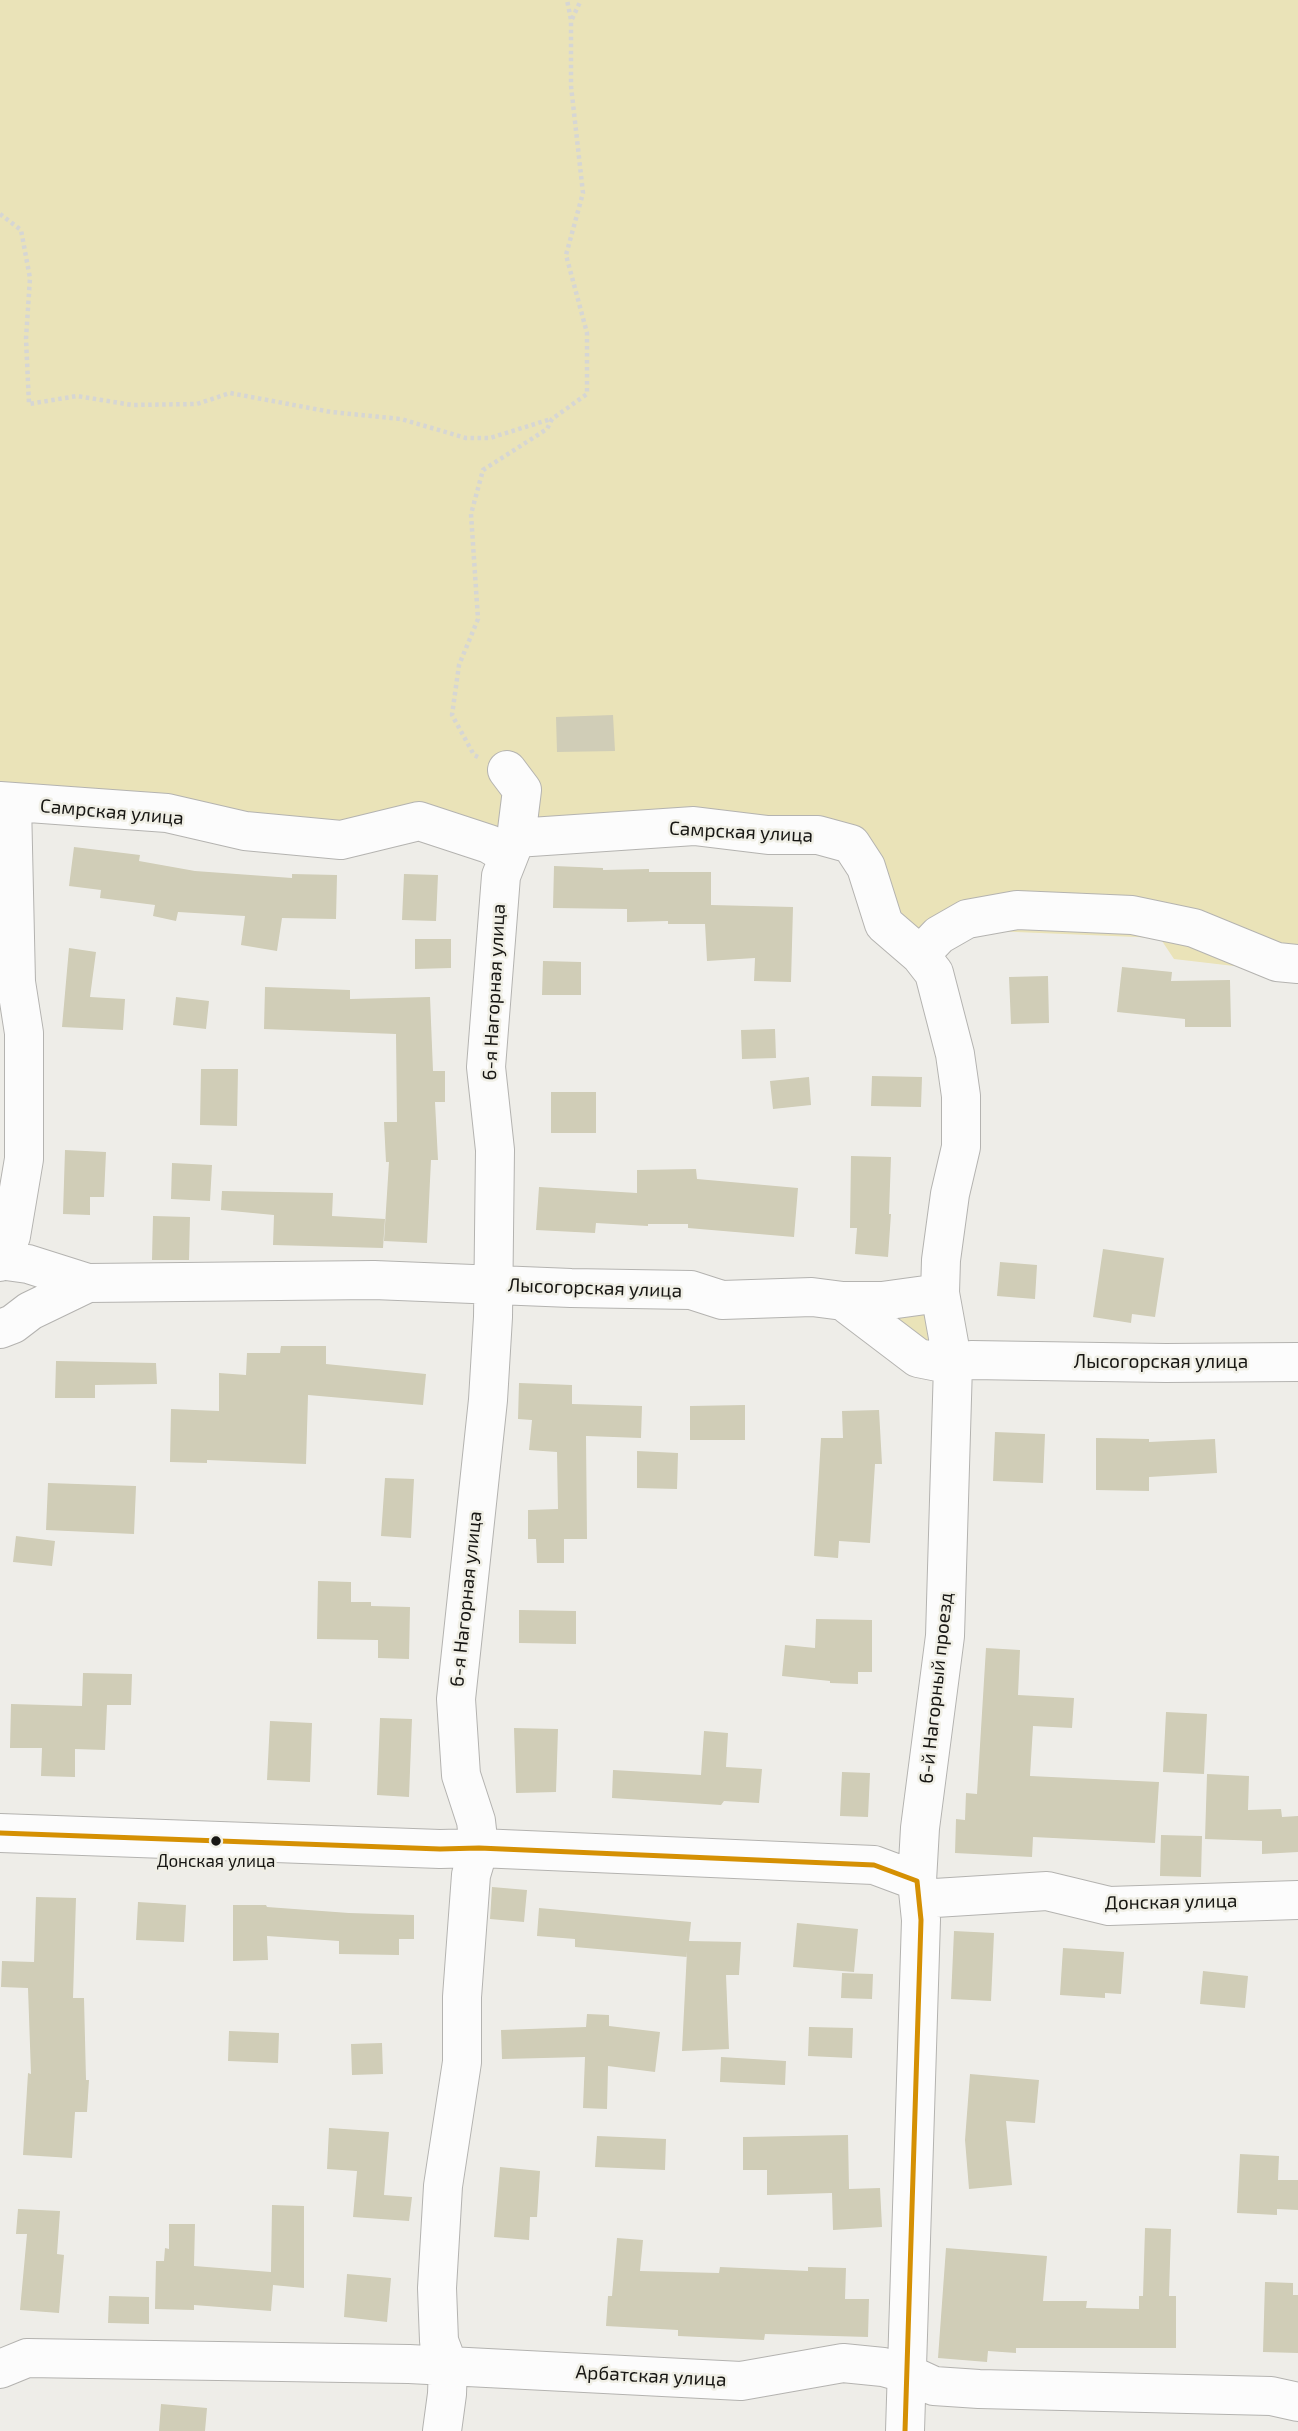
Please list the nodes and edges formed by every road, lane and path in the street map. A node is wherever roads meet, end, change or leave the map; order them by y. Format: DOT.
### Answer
graph roads {
  1 [pos="566,0"];
  2 [pos="581,0"];
  3 [pos="571,20"];
  4 [pos="0,214"];
  5 [pos="552,419"];
  6 [pos="507,770"];
  7 [pos="6,802"];
  8 [pos="511,846"];
  9 [pos="920,955"];
  10 [pos="1298,964"];
  11 [pos="0,1261"];
  12 [pos="88,1283"];
  13 [pos="494,1285"];
  14 [pos="940,1293"];
  15 [pos="843,1301"];
  16 [pos="0,1329"];
  17 [pos="1298,1362"];
  18 [pos="953,1364"];
  19 [pos="0,1833"];
  20 [pos="479,1848"];
  21 [pos="918,1890"];
  22 [pos="1298,1900"];
  23 [pos="448,2365"];
  24 [pos="0,2369"];
  25 [pos="908,2374"];
  26 [pos="1298,2402"];
  27 [pos="442,2431"];
  28 [pos="905,2431"];
  1 -- 3 [label="path"];
  2 -- 3 [label="path"];
  3 -- 5 [label="path"];
  4 -- 5 [label="path"];
  5 -- 6 [label="path"];
  6 -- 8 [label="street, 6-я Нагорная улица"];
  7 -- 8 [label="street, Самрская улица"];
  7 -- 11 [label="street"];
  8 -- 9 [label="street, Самрская улица"];
  8 -- 13 [label="street, 6-я Нагорная улица"];
  9 -- 10 [label="street"];
  9 -- 14 [label="street, 6-й Нагорный проезд"];
  11 -- 12 [label="street, Лысогорская улица"];
  12 -- 13 [label="street, Лысогорская улица"];
  12 -- 16 [label="street"];
  13 -- 15 [label="street, Лысогорская улица"];
  13 -- 20 [label="street, 6-я Нагорная улица"];
  14 -- 15 [label="street"];
  14 -- 18 [label="street, 6-й Нагорный проезд"];
  15 -- 18 [label="street, Лысогорская улица"];
  17 -- 18 [label="street, Лысогорская улица"];
  18 -- 21 [label="street, 6-й Нагорный проезд"];
  19 -- 20 [label="street, Донская улица"];
  20 -- 21 [label="street, Донская улица"];
  20 -- 23 [label="street, 6-я Нагорная улица"];
  21 -- 22 [label="street, Донская улица"];
  21 -- 25 [label="street, 6-й Нагорный проезд"];
  23 -- 24 [label="street, Арбатская улица"];
  23 -- 25 [label="street, Арбатская улица"];
  23 -- 27 [label="street, 6-я Нагорная улица"];
  25 -- 26 [label="street, Арбатская улица"];
  25 -- 28 [label="street, 6-й Нагорный проезд"];
}
